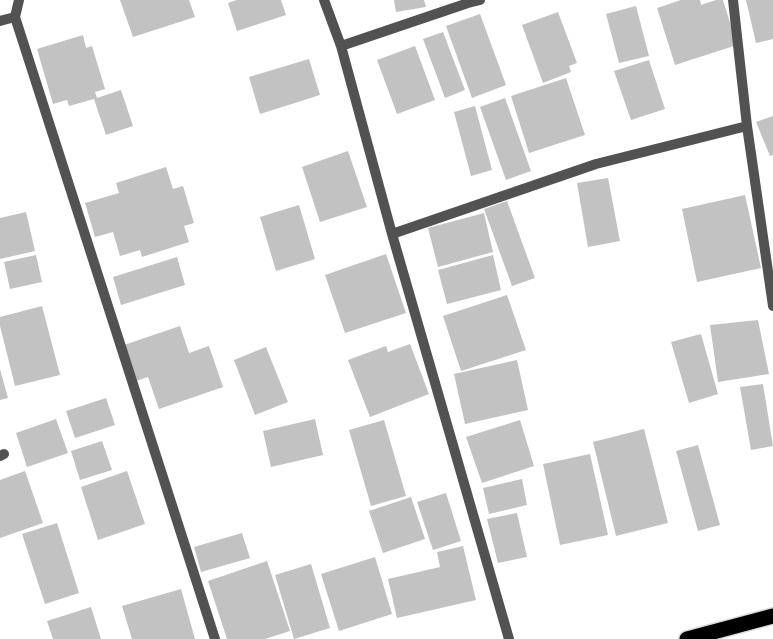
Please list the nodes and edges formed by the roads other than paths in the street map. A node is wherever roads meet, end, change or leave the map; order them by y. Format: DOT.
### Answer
graph roads {
  1 [pos="19,0"];
  2 [pos="324,0"];
  3 [pos="480,0"];
  4 [pos="734,0"];
  5 [pos="468,1"];
  6 [pos="16,17"];
  7 [pos="0,21"];
  8 [pos="341,46"];
  9 [pos="747,126"];
  10 [pos="392,234"];
  11 [pos="773,306"];
  12 [pos="773,616"];
  13 [pos="215,639"];
  14 [pos="509,639"];
  15 [pos="687,639"];
  1 -- 6 [label="street"];
  2 -- 8 [label="street"];
  3 -- 5 [label="street"];
  4 -- 9 [label="street"];
  5 -- 8 [label="street"];
  6 -- 7 [label="street"];
  6 -- 13 [label="street"];
  8 -- 10 [label="street"];
  9 -- 10 [label="street"];
  9 -- 11 [label="street"];
  10 -- 14 [label="street"];
  12 -- 15 [label="highway"];
}
